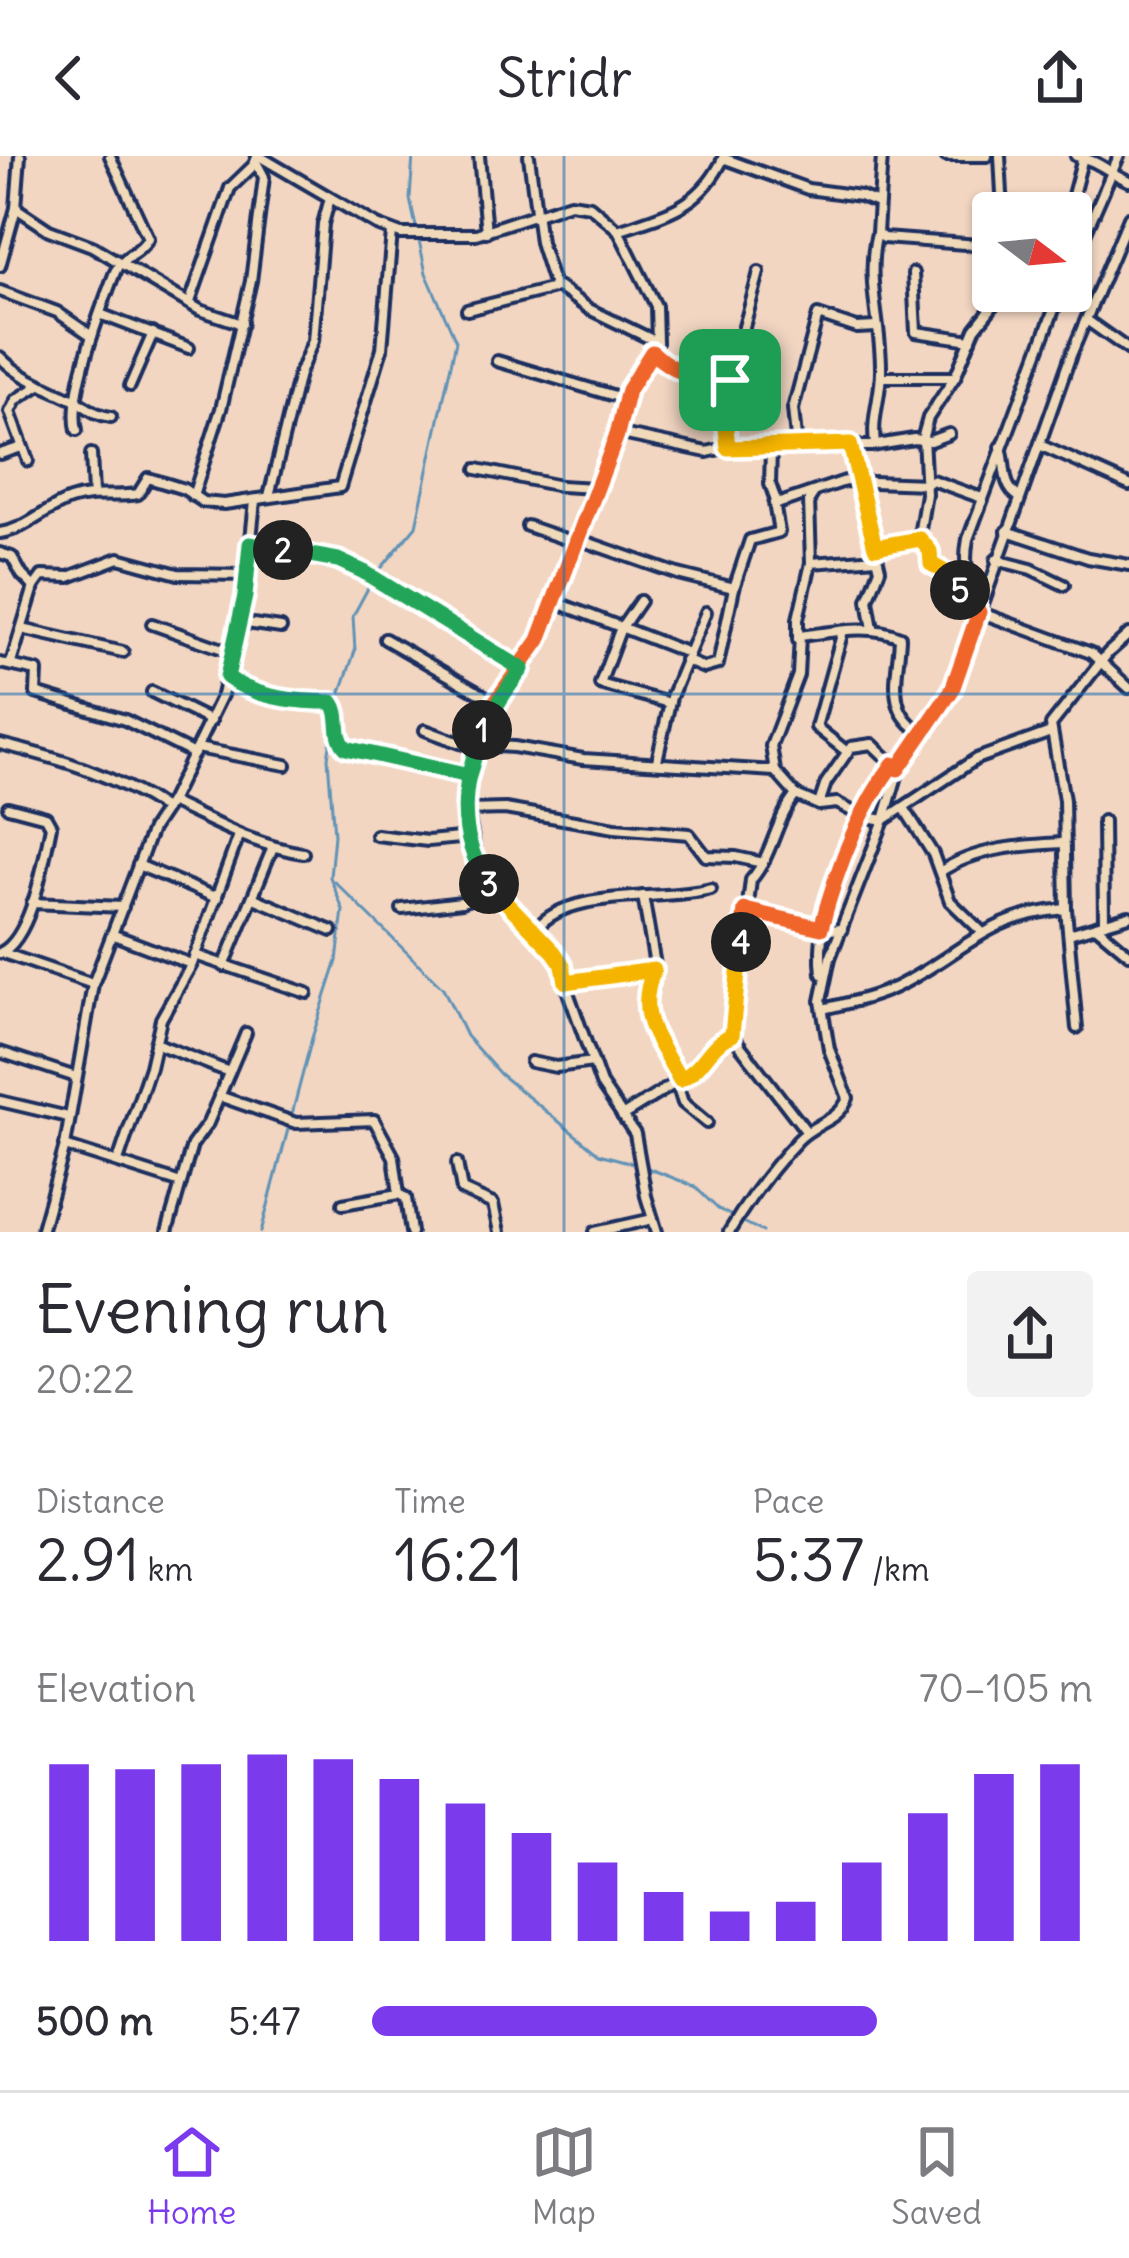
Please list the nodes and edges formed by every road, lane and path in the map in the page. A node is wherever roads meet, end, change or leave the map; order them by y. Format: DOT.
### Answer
graph roads {
  1 [pos="20,156"];
  2 [pos="110,156"];
  3 [pos="479,156"];
  4 [pos="530,156"];
  5 [pos="882,156"];
  6 [pos="946,156"];
  7 [pos="987,156"];
  8 [pos="1000,156"];
  9 [pos="1119,156"];
  10 [pos="724,157"];
  11 [pos="1079,157"];
  12 [pos="257,158"];
  13 [pos="1113,175"];
  14 [pos="1129,181"];
  15 [pos="1002,192"];
  16 [pos="1074,192"];
  17 [pos="330,198"];
  18 [pos="878,202"];
  19 [pos="16,208"];
  20 [pos="538,214"];
  21 [pos="1129,217"];
  22 [pos="1092,220"];
  23 [pos="618,230"];
  24 [pos="392,232"];
  25 [pos="486,232"];
  26 [pos="878,232"];
  27 [pos="972,246"];
  28 [pos="2,249"];
  29 [pos="120,264"];
  30 [pos="0,266"];
  31 [pos="759,272"];
  32 [pos="913,273"];
  33 [pos="554,286"];
  34 [pos="0,291"];
  35 [pos="190,302"];
  36 [pos="467,310"];
  37 [pos="988,312"];
  38 [pos="1052,312"];
  39 [pos="100,314"];
  40 [pos="1088,321"];
  41 [pos="242,324"];
  42 [pos="876,327"];
  43 [pos="153,333"];
  44 [pos="92,335"];
  45 [pos="971,340"];
  46 [pos="657,341"];
  47 [pos="189,348"];
  48 [pos="1129,350"];
  49 [pos="652,352"];
  50 [pos="0,357"];
  51 [pos="497,361"];
  52 [pos="881,377"];
  53 [pos="955,377"];
  54 [pos="730,380"];
  55 [pos="39,386"];
  56 [pos="130,386"];
  57 [pos="626,399"];
  58 [pos="77,401"];
  59 [pos="111,417"];
  60 [pos="77,430"];
  61 [pos="617,434"];
  62 [pos="949,434"];
  63 [pos="926,441"];
  64 [pos="850,444"];
  65 [pos="875,444"];
  66 [pos="1000,446"];
  67 [pos="1042,446"];
  68 [pos="22,447"];
  69 [pos="728,448"];
  70 [pos="797,448"];
  71 [pos="771,449"];
  72 [pos="0,454"];
  73 [pos="91,454"];
  74 [pos="28,461"];
  75 [pos="477,469"];
  76 [pos="859,484"];
  77 [pos="927,484"];
  78 [pos="1129,485"];
  79 [pos="595,488"];
  80 [pos="813,493"];
  81 [pos="94,494"];
  82 [pos="193,496"];
  83 [pos="269,496"];
  84 [pos="982,497"];
  85 [pos="1019,497"];
  86 [pos="255,501"];
  87 [pos="774,503"];
  88 [pos="527,526"];
  89 [pos="1006,531"];
  90 [pos="0,532"];
  91 [pos="920,539"];
  92 [pos="575,540"];
  93 [pos="250,544"];
  94 [pos="875,547"];
  95 [pos="0,553"];
  96 [pos="878,559"];
  97 [pos="996,560"];
  98 [pos="811,563"];
  99 [pos="1129,566"];
  100 [pos="248,575"];
  101 [pos="1064,585"];
  102 [pos="34,587"];
  103 [pos="734,588"];
  104 [pos="973,600"];
  105 [pos="640,601"];
  106 [pos="553,602"];
  107 [pos="706,612"];
  108 [pos="979,612"];
  109 [pos="239,622"];
  110 [pos="152,624"];
  111 [pos="281,628"];
  112 [pos="22,629"];
  113 [pos="873,629"];
  114 [pos="620,630"];
  115 [pos="843,631"];
  116 [pos="1127,638"];
  117 [pos="385,640"];
  118 [pos="798,640"];
  119 [pos="123,652"];
  120 [pos="234,652"];
  121 [pos="687,657"];
  122 [pos="0,663"];
  123 [pos="11,663"];
  124 [pos="1102,664"];
  125 [pos="522,669"];
  126 [pos="227,677"];
  127 [pos="1129,688"];
  128 [pos="152,692"];
  129 [pos="495,702"];
  130 [pos="669,703"];
  131 [pos="211,721"];
  132 [pos="425,730"];
  133 [pos="923,733"];
  134 [pos="1051,733"];
  135 [pos="0,744"];
  136 [pos="476,746"];
  137 [pos="196,751"];
  138 [pos="846,751"];
  139 [pos="657,760"];
  140 [pos="286,765"];
  141 [pos="896,767"];
  142 [pos="775,771"];
  143 [pos="469,776"];
  144 [pos="882,779"];
  145 [pos="893,784"];
  146 [pos="796,795"];
  147 [pos="819,805"];
  148 [pos="168,806"];
  149 [pos="8,807"];
  150 [pos="904,808"];
  151 [pos="466,810"];
  152 [pos="861,816"];
  153 [pos="884,820"];
  154 [pos="1103,821"];
  155 [pos="239,835"];
  156 [pos="376,835"];
  157 [pos="470,837"];
  158 [pos="1064,843"];
  159 [pos="273,848"];
  160 [pos="303,853"];
  161 [pos="763,863"];
  162 [pos="138,865"];
  163 [pos="940,872"];
  164 [pos="711,889"];
  165 [pos="493,890"];
  166 [pos="643,896"];
  167 [pos="217,898"];
  168 [pos="254,898"];
  169 [pos="32,903"];
  170 [pos="123,907"];
  171 [pos="402,909"];
  172 [pos="1066,909"];
  173 [pos="745,910"];
  174 [pos="1129,916"];
  175 [pos="1101,925"];
  176 [pos="821,928"];
  177 [pos="536,929"];
  178 [pos="842,929"];
  179 [pos="332,931"];
  180 [pos="983,933"];
  181 [pos="1069,934"];
  182 [pos="114,935"];
  183 [pos="2,953"];
  184 [pos="1129,954"];
  185 [pos="193,959"];
  186 [pos="224,966"];
  187 [pos="654,970"];
  188 [pos="823,981"];
  189 [pos="566,982"];
  190 [pos="93,984"];
  191 [pos="307,993"];
  192 [pos="823,1009"];
  193 [pos="1077,1028"];
  194 [pos="246,1033"];
  195 [pos="732,1035"];
  196 [pos="155,1043"];
  197 [pos="0,1052"];
  198 [pos="531,1062"];
  199 [pos="593,1062"];
  200 [pos="230,1072"];
  201 [pos="76,1077"];
  202 [pos="678,1082"];
  203 [pos="219,1096"];
  204 [pos="0,1101"];
  205 [pos="622,1116"];
  206 [pos="68,1118"];
  207 [pos="707,1124"];
  208 [pos="807,1131"];
  209 [pos="65,1146"];
  210 [pos="118,1161"];
  211 [pos="457,1163"];
  212 [pos="181,1183"];
  213 [pos="399,1194"];
  214 [pos="343,1204"];
  215 [pos="653,1219"];
  216 [pos="41,1232"];
  217 [pos="167,1232"];
  218 [pos="411,1232"];
  219 [pos="499,1232"];
  220 [pos="595,1232"];
  221 [pos="657,1232"];
  222 [pos="729,1232"];
  1 -- 19 [label="street"];
  2 -- 29 [label="street"];
  3 -- 25 [label="street"];
  4 -- 20 [label="street"];
  5 -- 18 [label="street"];
  6 -- 7 [label="street"];
  8 -- 15 [label="street"];
  9 -- 13 [label="street"];
  10 -- 18 [label="street"];
  10 -- 23 [label="street"];
  11 -- 13 [label="street"];
  11 -- 16 [label="street"];
  12 -- 17 [label="street"];
  12 -- 35 [label="street"];
  12 -- 41 [label="street"];
  13 -- 14 [label="street"];
  13 -- 22 [label="street"];
  17 -- 24 [label="street"];
  17 -- 83 [label="street"];
  18 -- 26 [label="street"];
  19 -- 28 [label="street"];
  19 -- 29 [label="street"];
  20 -- 23 [label="street"];
  20 -- 25 [label="street"];
  20 -- 33 [label="street"];
  21 -- 40 [label="street"];
  23 -- 46 [label="street"];
  24 -- 25 [label="street"];
  24 -- 83 [label="street"];
  26 -- 27 [label="street"];
  26 -- 42 [label="street"];
  28 -- 30 [label="street"];
  29 -- 35 [label="street"];
  29 -- 39 [label="street"];
  31 -- 54 [label="street"];
  32 -- 45 [label="street"];
  33 -- 36 [label="street"];
  33 -- 46 [label="street"];
  34 -- 44 [label="street"];
  35 -- 41 [label="street"];
  37 -- 45 [label="street"];
  38 -- 66 [label="street"];
  39 -- 43 [label="street"];
  39 -- 44 [label="street"];
  40 -- 48 [label="street"];
  40 -- 67 [label="street"];
  41 -- 82 [label="street"];
  42 -- 52 [label="street"];
  42 -- 70 [label="street"];
  43 -- 47 [label="street"];
  43 -- 56 [label="street"];
  44 -- 58 [label="street"];
  45 -- 53 [label="street"];
  46 -- 49 [label="street"];
  49 -- 54 [label="street"];
  49 -- 57 [label="street"];
  50 -- 55 [label="street"];
  51 -- 57 [label="street"];
  52 -- 53 [label="street"];
  52 -- 65 [label="street"];
  53 -- 63 [label="street"];
  54 -- 69 [label="street"];
  55 -- 58 [label="street"];
  55 -- 68 [label="street"];
  57 -- 61 [label="street"];
  58 -- 59 [label="street"];
  58 -- 60 [label="street"];
  61 -- 69 [label="street"];
  61 -- 79 [label="street"];
  62 -- 63 [label="street"];
  63 -- 65 [label="street"];
  63 -- 77 [label="street"];
  64 -- 65 [label="street"];
  64 -- 70 [label="street"];
  64 -- 76 [label="street"];
  66 -- 84 [label="street"];
  66 -- 85 [label="street"];
  67 -- 78 [label="street"];
  67 -- 85 [label="street"];
  68 -- 72 [label="street"];
  68 -- 74 [label="street"];
  69 -- 71 [label="street"];
  70 -- 71 [label="street"];
  71 -- 87 [label="street"];
  73 -- 81 [label="street"];
  75 -- 79 [label="street"];
  76 -- 77 [label="street"];
  76 -- 80 [label="street"];
  76 -- 94 [label="street"];
  77 -- 84 [label="street"];
  77 -- 91 [label="street"];
  79 -- 92 [label="street"];
  80 -- 87 [label="street"];
  80 -- 98 [label="street"];
  81 -- 82 [label="street"];
  81 -- 90 [label="street"];
  82 -- 86 [label="street"];
  83 -- 86 [label="street"];
  84 -- 104 [label="street"];
  85 -- 89 [label="street"];
  86 -- 93 [label="street"];
  87 -- 103 [label="street"];
  88 -- 92 [label="street"];
  89 -- 97 [label="street"];
  89 -- 99 [label="street"];
  91 -- 94 [label="street"];
  91 -- 104 [label="street"];
  92 -- 103 [label="street"];
  92 -- 106 [label="street"];
  93 -- 100 [label="street"];
  93 -- 125 [label="street"];
  94 -- 96 [label="street"];
  95 -- 102 [label="street"];
  96 -- 98 [label="street"];
  96 -- 113 [label="street"];
  97 -- 101 [label="street"];
  97 -- 108 [label="street"];
  98 -- 118 [label="street"];
  100 -- 102 [label="street"];
  100 -- 109 [label="street"];
  102 -- 112 [label="street"];
  103 -- 121 [label="street"];
  104 -- 108 [label="street"];
  105 -- 114 [label="street"];
  106 -- 114 [label="street"];
  106 -- 125 [label="street"];
  107 -- 121 [label="street"];
  108 -- 124 [label="street"];
  108 -- 133 [label="street"];
  109 -- 111 [label="street"];
  109 -- 120 [label="street"];
  110 -- 120 [label="street"];
  112 -- 119 [label="street"];
  112 -- 123 [label="street"];
  113 -- 115 [label="street"];
  113 -- 133 [label="street"];
  114 -- 121 [label="street"];
  114 -- 130 [label="street"];
  115 -- 118 [label="street"];
  115 -- 138 [label="street"];
  116 -- 124 [label="street"];
  117 -- 129 [label="street"];
  118 -- 142 [label="street"];
  120 -- 126 [label="street"];
  121 -- 130 [label="street"];
  122 -- 123 [label="street"];
  123 -- 137 [label="street"];
  124 -- 127 [label="street"];
  124 -- 134 [label="street"];
  125 -- 129 [label="street"];
  126 -- 131 [label="street"];
  126 -- 143 [label="street"];
  128 -- 131 [label="street"];
  129 -- 136 [label="street"];
  130 -- 139 [label="street"];
  131 -- 137 [label="street"];
  132 -- 136 [label="street"];
  133 -- 141 [label="street"];
  134 -- 150 [label="street"];
  134 -- 158 [label="street"];
  135 -- 148 [label="street"];
  136 -- 139 [label="street"];
  136 -- 143 [label="street"];
  137 -- 140 [label="street"];
  137 -- 148 [label="street"];
  138 -- 141 [label="street"];
  138 -- 147 [label="street"];
  139 -- 142 [label="street"];
  141 -- 144 [label="street"];
  141 -- 145 [label="street"];
  142 -- 146 [label="street"];
  143 -- 151 [label="street"];
  144 -- 145 [label="street"];
  144 -- 152 [label="street"];
  145 -- 153 [label="street"];
  146 -- 147 [label="street"];
  146 -- 161 [label="street"];
  147 -- 152 [label="street"];
  148 -- 155 [label="street"];
  148 -- 162 [label="street"];
  149 -- 169 [label="street"];
  150 -- 153 [label="street"];
  150 -- 163 [label="street"];
  151 -- 157 [label="street"];
  151 -- 161 [label="street"];
  152 -- 153 [label="street"];
  152 -- 176 [label="street"];
  153 -- 178 [label="street"];
  154 -- 175 [label="street"];
  155 -- 159 [label="street"];
  155 -- 167 [label="street"];
  156 -- 157 [label="street"];
  157 -- 165 [label="street"];
  158 -- 163 [label="street"];
  158 -- 172 [label="street"];
  159 -- 160 [label="street"];
  159 -- 168 [label="street"];
  161 -- 173 [label="street"];
  162 -- 167 [label="street"];
  162 -- 170 [label="street"];
  163 -- 180 [label="street"];
  164 -- 166 [label="street"];
  165 -- 171 [label="street"];
  165 -- 177 [label="street"];
  166 -- 177 [label="street"];
  166 -- 187 [label="street"];
  167 -- 185 [label="street"];
  168 -- 179 [label="street"];
  168 -- 186 [label="street"];
  169 -- 170 [label="street"];
  169 -- 183 [label="street"];
  170 -- 182 [label="street"];
  172 -- 180 [label="street"];
  172 -- 181 [label="street"];
  173 -- 176 [label="street"];
  173 -- 195 [label="street"];
  174 -- 175 [label="street"];
  175 -- 181 [label="street"];
  175 -- 184 [label="street"];
  176 -- 178 [label="street"];
  176 -- 188 [label="street"];
  177 -- 189 [label="street"];
  178 -- 188 [label="street"];
  180 -- 192 [label="street"];
  181 -- 193 [label="street"];
  182 -- 185 [label="street"];
  182 -- 190 [label="street"];
  183 -- 190 [label="street"];
  185 -- 186 [label="street"];
  185 -- 196 [label="street"];
  186 -- 191 [label="street"];
  187 -- 189 [label="street"];
  187 -- 202 [label="street"];
  188 -- 192 [label="street"];
  189 -- 199 [label="street"];
  190 -- 201 [label="street"];
  192 -- 208 [label="street"];
  194 -- 200 [label="street"];
  195 -- 202 [label="street"];
  195 -- 208 [label="street"];
  196 -- 200 [label="street"];
  196 -- 210 [label="street"];
  197 -- 201 [label="street"];
  198 -- 199 [label="street"];
  199 -- 205 [label="street"];
  200 -- 203 [label="street"];
  201 -- 206 [label="street"];
  202 -- 205 [label="street"];
  202 -- 207 [label="street"];
  203 -- 212 [label="street"];
  203 -- 213 [label="street"];
  204 -- 206 [label="street"];
  205 -- 215 [label="street"];
  206 -- 209 [label="street"];
  208 -- 222 [label="street"];
  209 -- 210 [label="street"];
  209 -- 216 [label="street"];
  210 -- 212 [label="street"];
  211 -- 219 [label="street"];
  212 -- 217 [label="street"];
  213 -- 214 [label="street"];
  213 -- 218 [label="street"];
  215 -- 220 [label="street"];
  215 -- 221 [label="street"];
}
